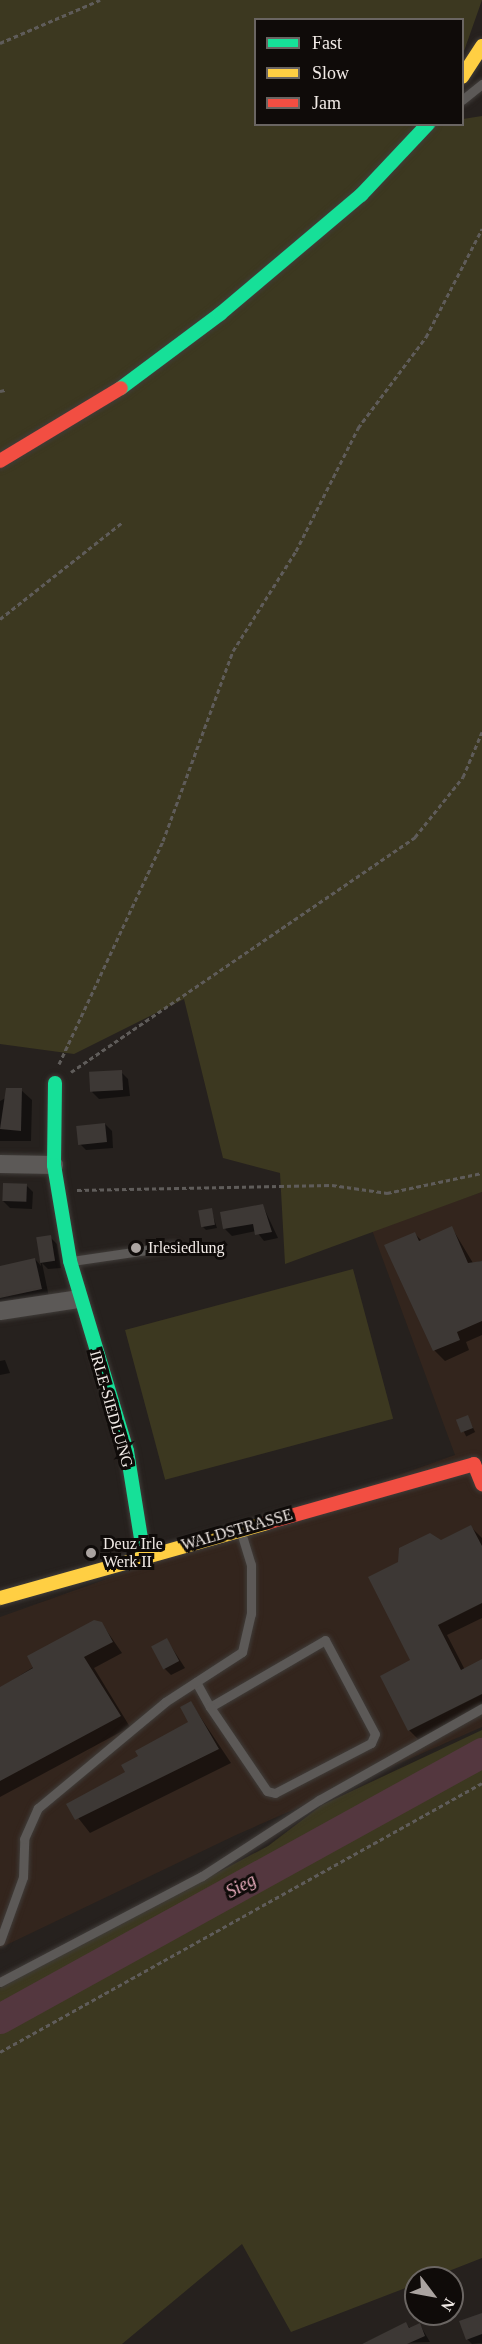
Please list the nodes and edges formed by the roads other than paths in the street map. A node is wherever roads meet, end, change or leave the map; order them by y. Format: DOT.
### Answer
graph roads {
  1 [pos="482,46"];
  2 [pos="464,74"];
  3 [pos="482,84"];
  4 [pos="464,98"];
  5 [pos="426,126"];
  6 [pos="0,461"];
  7 [pos="55,1083"];
  8 [pos="0,1164"];
  9 [pos="54,1165"];
  10 [pos="174,1246"];
  11 [pos="70,1262"];
  12 [pos="78,1299"];
  13 [pos="0,1311"];
  14 [pos="478,1463"];
  15 [pos="482,1484"];
  16 [pos="240,1528"];
  17 [pos="144,1557"];
  18 [pos="0,1598"];
  19 [pos="196,1682"];
  20 [pos="210,1707"];
  21 [pos="482,1708"];
  22 [pos="0,1941"];
  23 [pos="0,1982"];
  1 -- 2 [label="street"];
  3 -- 4 [label="lane"];
  5 -- 6 [label="street"];
  7 -- 9 [label="street, IRLE-SIEDLUNG"];
  8 -- 9 [label="street"];
  9 -- 11 [label="street, IRLE-SIEDLUNG"];
  10 -- 11 [label="lane"];
  11 -- 12 [label="street, IRLE-SIEDLUNG"];
  12 -- 13 [label="street"];
  12 -- 17 [label="street, IRLE-SIEDLUNG"];
  14 -- 15 [label="street, WALDSTRASSE"];
  14 -- 16 [label="street, WALDSTRASSE"];
  16 -- 17 [label="street, WALDSTRASSE"];
  16 -- 19 [label="lane"];
  17 -- 18 [label="street, WALDSTRASSE"];
  19 -- 20 [label="lane"];
  19 -- 22 [label="lane"];
  20 -- 20 [label="lane"];
  21 -- 23 [label="lane"];
}
